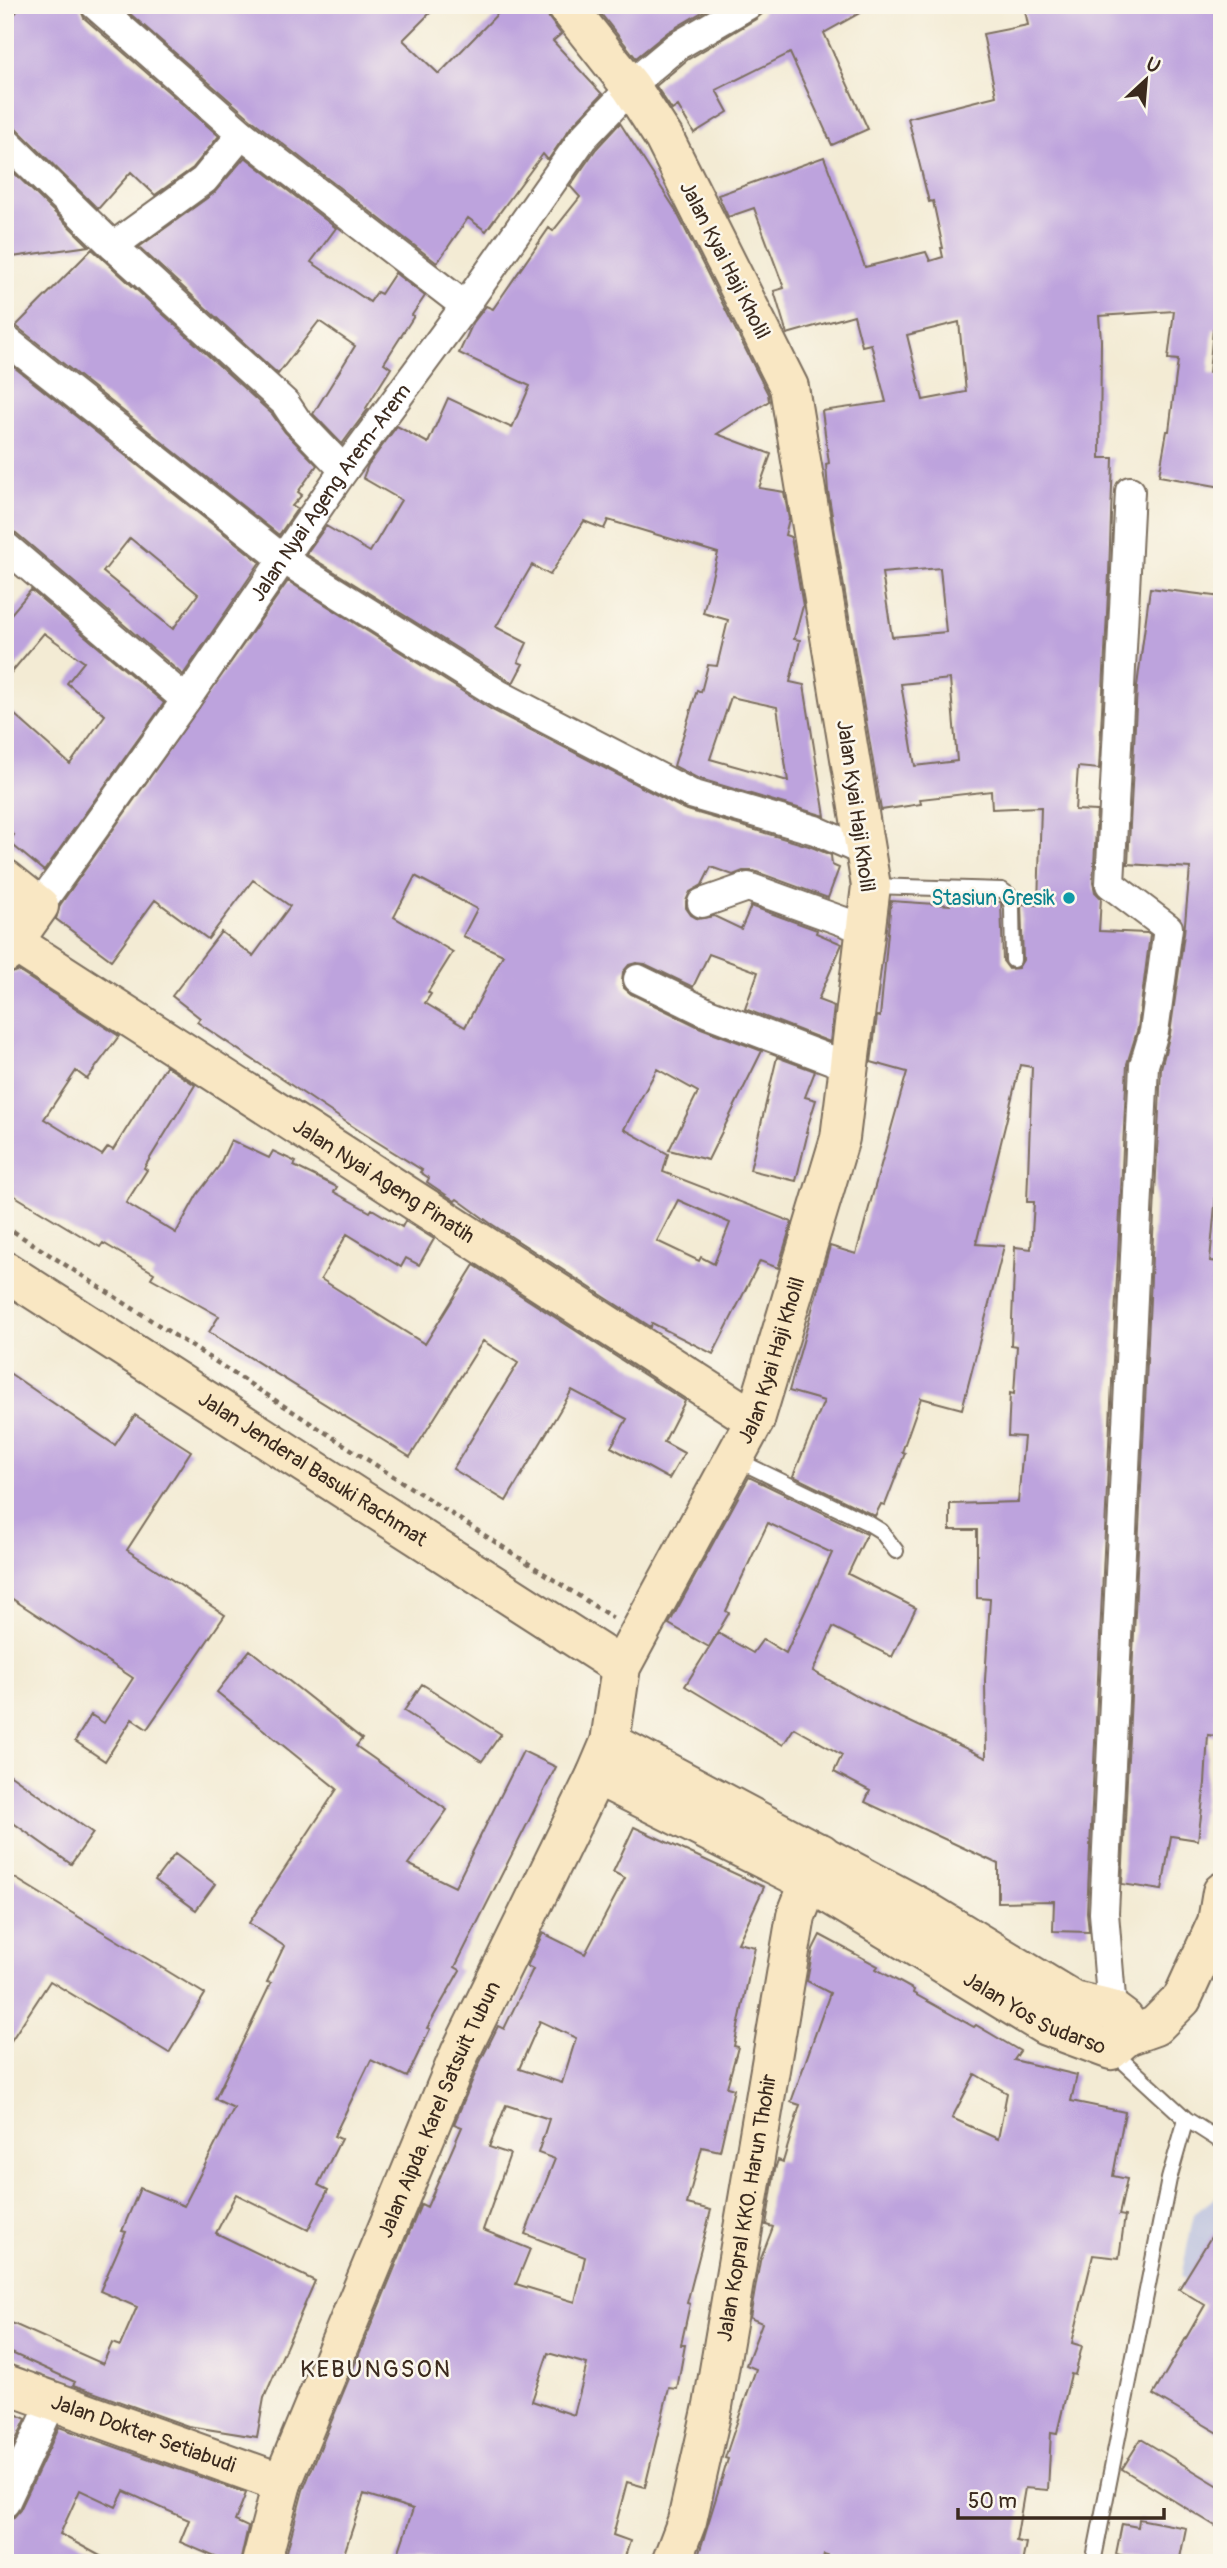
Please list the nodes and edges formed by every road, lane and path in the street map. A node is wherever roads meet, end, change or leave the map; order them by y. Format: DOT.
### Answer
graph roads {
  1 [pos="95,5"];
  2 [pos="566,5"];
  3 [pos="748,5"];
  4 [pos="631,87"];
  5 [pos="242,134"];
  6 [pos="5,141"];
  7 [pos="113,246"];
  8 [pos="465,306"];
  9 [pos="5,339"];
  10 [pos="344,470"];
  11 [pos="1130,491"];
  12 [pos="5,546"];
  13 [pos="284,559"];
  14 [pos="186,700"];
  15 [pos="868,869"];
  16 [pos="5,879"];
  17 [pos="702,903"];
  18 [pos="39,906"];
  19 [pos="867,930"];
  20 [pos="9,948"];
  21 [pos="1013,960"];
  22 [pos="638,979"];
  23 [pos="850,1067"];
  24 [pos="5,1226"];
  25 [pos="5,1271"];
  26 [pos="755,1420"];
  27 [pos="733,1458"];
  28 [pos="896,1551"];
  29 [pos="630,1651"];
  30 [pos="603,1758"];
  31 [pos="815,1868"];
  32 [pos="1222,1892"];
  33 [pos="1117,2032"];
  34 [pos="1186,2119"];
  35 [pos="1222,2142"];
  36 [pos="5,2384"];
  37 [pos="53,2400"];
  38 [pos="282,2483"];
  39 [pos="5,2503"];
  40 [pos="261,2563"];
  41 [pos="671,2563"];
  42 [pos="1093,2563"];
  1 -- 5 [label="street"];
  2 -- 4 [label="main road, Jalan Kyai Haji Kholil"];
  3 -- 4 [label="street, Jalan Nyai Ageng Arem-Arem"];
  4 -- 8 [label="street, Jalan Nyai Ageng Arem-Arem"];
  4 -- 15 [label="main road, Jalan Kyai Haji Kholil"];
  5 -- 7 [label="street"];
  5 -- 8 [label="street"];
  6 -- 7 [label="street"];
  7 -- 10 [label="street"];
  8 -- 10 [label="street, Jalan Nyai Ageng Arem-Arem"];
  9 -- 13 [label="street"];
  10 -- 13 [label="street, Jalan Nyai Ageng Arem-Arem"];
  11 -- 33 [label="street"];
  12 -- 14 [label="street"];
  13 -- 14 [label="street, Jalan Nyai Ageng Arem-Arem"];
  13 -- 15 [label="street"];
  14 -- 18 [label="street, Jalan Nyai Ageng Arem-Arem"];
  15 -- 19 [label="main road, Jalan Kyai Haji Kholil"];
  15 -- 21 [label="lane"];
  16 -- 18 [label="main road"];
  17 -- 19 [label="street"];
  18 -- 20 [label="main road"];
  19 -- 23 [label="main road, Jalan Kyai Haji Kholil"];
  20 -- 26 [label="main road, Jalan Nyai Ageng Pinatih"];
  22 -- 23 [label="street"];
  23 -- 26 [label="main road, Jalan Kyai Haji Kholil"];
  24 -- 29 [label="path"];
  25 -- 29 [label="main road, Jalan Jenderal Basuki Rachmat"];
  26 -- 27 [label="main road, Jalan Kyai Haji Kholil"];
  27 -- 28 [label="lane"];
  27 -- 29 [label="main road, Jalan Kyai Haji Kholil"];
  29 -- 30 [label="main road, Jalan Kyai Haji Kholil"];
  30 -- 31 [label="main road, Jalan Yos Sudarso"];
  30 -- 38 [label="main road, Jalan Aipda. Karel Satsuit Tubun"];
  31 -- 33 [label="main road, Jalan Yos Sudarso"];
  31 -- 41 [label="main road, Jalan Kopral KKO. Harun Thohir"];
  32 -- 33 [label="main road"];
  33 -- 34 [label="lane"];
  34 -- 35 [label="lane"];
  34 -- 42 [label="lane"];
  36 -- 37 [label="main road, Jalan Dokter Setiabudi"];
  37 -- 38 [label="main road, Jalan Dokter Setiabudi"];
  37 -- 39 [label="street"];
  38 -- 40 [label="main road, Jalan Aipda. Karel Satsuit Tubun"];
}
